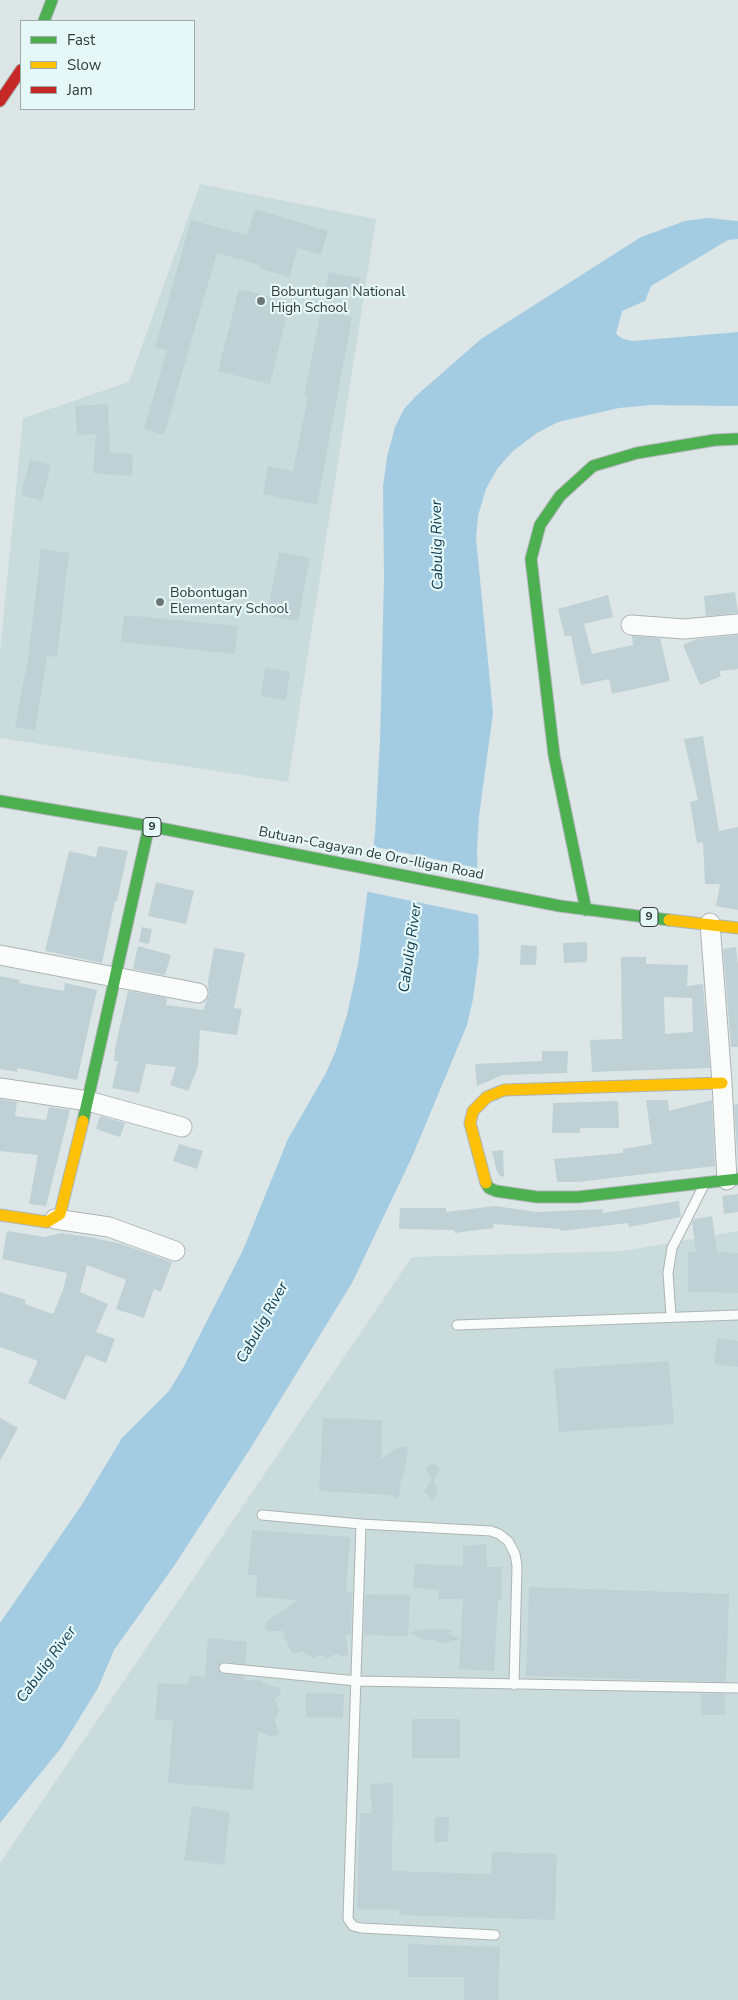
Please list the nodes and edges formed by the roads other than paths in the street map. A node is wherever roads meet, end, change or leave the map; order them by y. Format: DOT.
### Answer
graph roads {
  1 [pos="52,0"];
  2 [pos="44,20"];
  3 [pos="20,71"];
  4 [pos="0,101"];
  5 [pos="738,439"];
  6 [pos="738,624"];
  7 [pos="631,625"];
  8 [pos="0,800"];
  9 [pos="149,826"];
  10 [pos="586,910"];
  11 [pos="710,923"];
  12 [pos="738,928"];
  13 [pos="0,955"];
  14 [pos="115,978"];
  15 [pos="198,993"];
  16 [pos="722,1083"];
  17 [pos="0,1088"];
  18 [pos="88,1101"];
  19 [pos="182,1127"];
  20 [pos="732,1180"];
  21 [pos="706,1182"];
  22 [pos="0,1215"];
  23 [pos="55,1219"];
  24 [pos="175,1251"];
  25 [pos="738,1315"];
  26 [pos="671,1316"];
  27 [pos="457,1325"];
  28 [pos="262,1515"];
  29 [pos="361,1524"];
  30 [pos="224,1668"];
  31 [pos="356,1681"];
  32 [pos="514,1685"];
  33 [pos="738,1688"];
  34 [pos="495,1935"];
  1 -- 2 [label="main road"];
  3 -- 4 [label="main road"];
  5 -- 10 [label="main road"];
  6 -- 7 [label="street"];
  8 -- 9 [label="main road, Butuan-Cagayan de Oro-Iligan Road / 9"];
  9 -- 10 [label="main road, Butuan-Cagayan de Oro-Iligan Road / 9"];
  9 -- 14 [label="main road"];
  10 -- 11 [label="main road, Butuan-Cagayan de Oro-Iligan Road / 9"];
  11 -- 12 [label="main road, Butuan-Cagayan de Oro-Iligan Road / 9"];
  11 -- 16 [label="street"];
  13 -- 14 [label="street"];
  14 -- 15 [label="street"];
  14 -- 18 [label="main road"];
  16 -- 20 [label="street"];
  16 -- 21 [label="main road"];
  17 -- 18 [label="street"];
  18 -- 19 [label="street"];
  18 -- 23 [label="main road"];
  20 -- 21 [label="main road"];
  21 -- 26 [label="lane"];
  22 -- 23 [label="main road"];
  23 -- 24 [label="street"];
  25 -- 26 [label="lane"];
  26 -- 27 [label="lane"];
  28 -- 29 [label="lane"];
  29 -- 31 [label="lane"];
  29 -- 32 [label="lane"];
  30 -- 31 [label="lane"];
  31 -- 32 [label="lane"];
  31 -- 34 [label="lane"];
  32 -- 33 [label="lane"];
}
